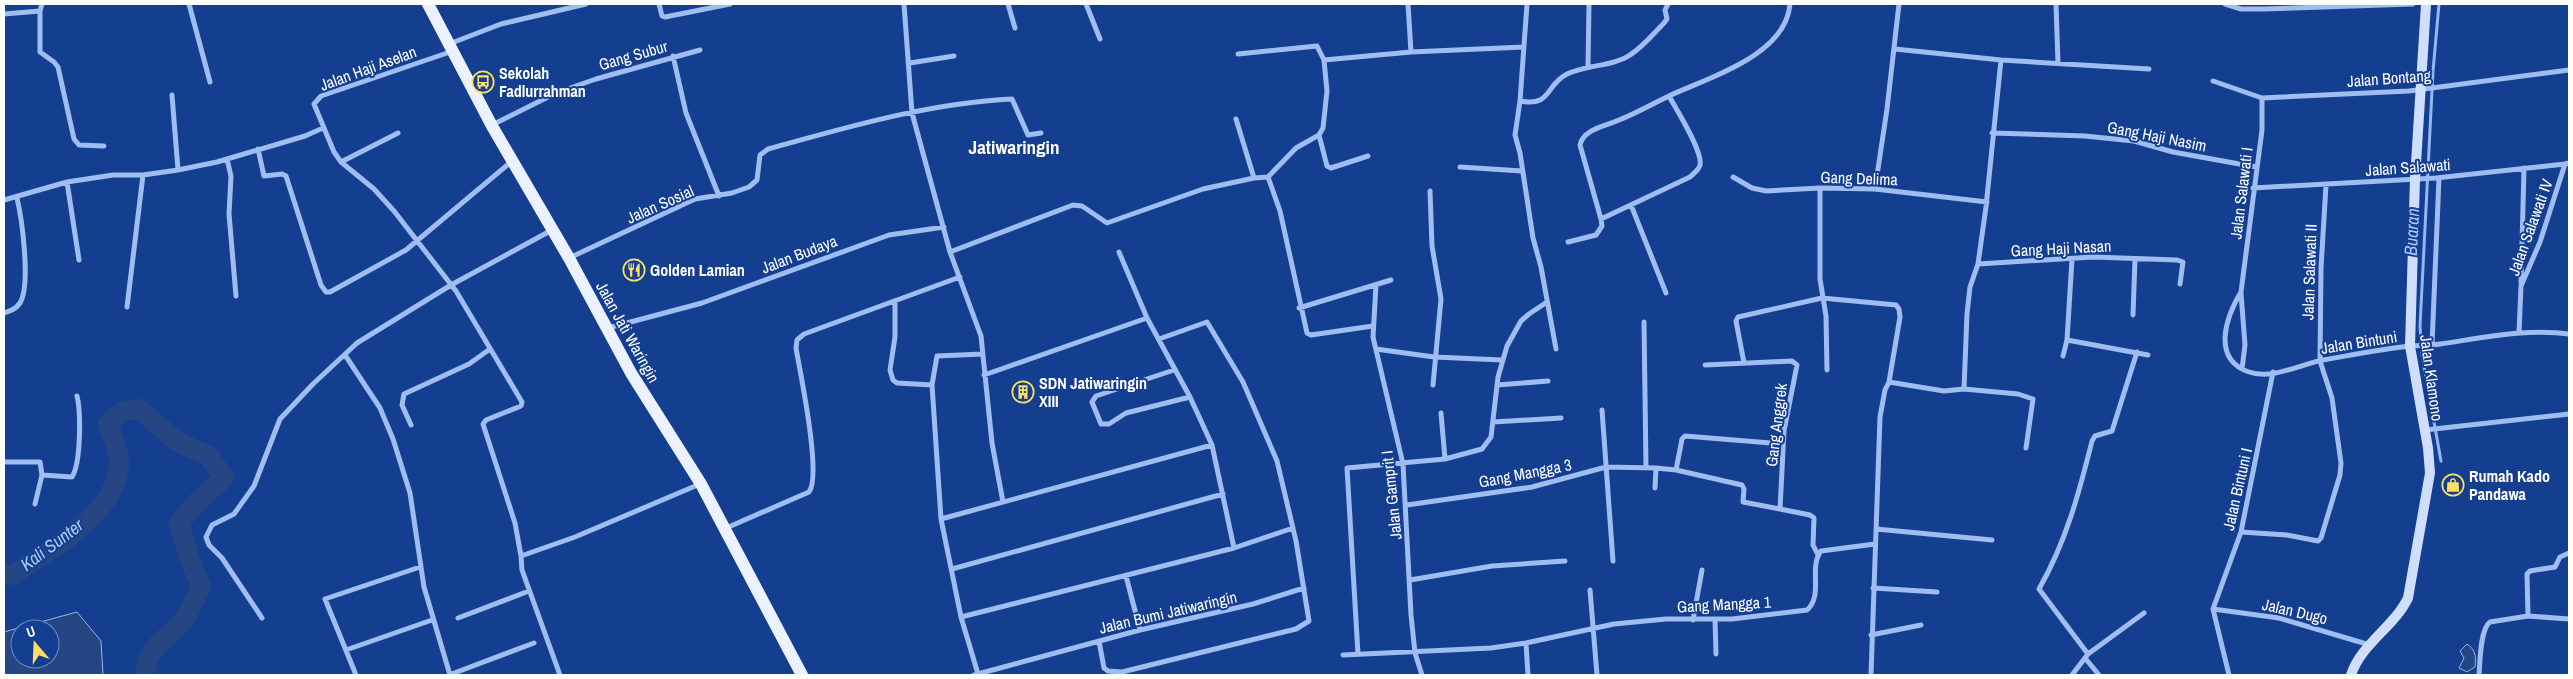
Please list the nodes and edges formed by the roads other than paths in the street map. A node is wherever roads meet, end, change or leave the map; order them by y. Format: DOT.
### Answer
graph roads {
  1 [pos="42,4"];
  2 [pos="188,4"];
  3 [pos="428,4"];
  4 [pos="586,4"];
  5 [pos="659,4"];
  6 [pos="730,4"];
  7 [pos="904,4"];
  8 [pos="1008,4"];
  9 [pos="1086,4"];
  10 [pos="1408,4"];
  11 [pos="1526,4"];
  12 [pos="1589,4"];
  13 [pos="1668,4"];
  14 [pos="1790,4"];
  15 [pos="1899,4"];
  16 [pos="2056,4"];
  17 [pos="2225,4"];
  18 [pos="2413,4"];
  19 [pos="2426,4"];
  20 [pos="712,6"];
  21 [pos="40,11"];
  22 [pos="4,14"];
  23 [pos="1015,28"];
  24 [pos="1100,40"];
  25 [pos="1524,47"];
  26 [pos="451,48"];
  27 [pos="1894,49"];
  28 [pos="700,50"];
  29 [pos="1411,52"];
  30 [pos="1238,54"];
  31 [pos="673,56"];
  32 [pos="954,56"];
  33 [pos="1324,60"];
  34 [pos="2001,60"];
  35 [pos="910,63"];
  36 [pos="2058,63"];
  37 [pos="1588,66"];
  38 [pos="2148,68"];
  39 [pos="2569,70"];
  40 [pos="2213,81"];
  41 [pos="210,82"];
  42 [pos="2424,89"];
  43 [pos="172,95"];
  44 [pos="1669,96"];
  45 [pos="2262,98"];
  46 [pos="1520,101"];
  47 [pos="912,112"];
  48 [pos="1236,119"];
  49 [pos="492,126"];
  50 [pos="323,128"];
  51 [pos="1041,133"];
  52 [pos="1992,133"];
  53 [pos="398,134"];
  54 [pos="1319,135"];
  55 [pos="104,146"];
  56 [pos="258,149"];
  57 [pos="1368,156"];
  58 [pos="227,159"];
  59 [pos="512,161"];
  60 [pos="341,162"];
  61 [pos="2567,164"];
  62 [pos="1460,167"];
  63 [pos="2256,167"];
  64 [pos="2524,168"];
  65 [pos="178,170"];
  66 [pos="1522,171"];
  67 [pos="143,175"];
  68 [pos="1268,177"];
  69 [pos="1254,178"];
  70 [pos="1733,178"];
  71 [pos="2437,178"];
  72 [pos="2419,179"];
  73 [pos="67,182"];
  74 [pos="2326,185"];
  75 [pos="1820,188"];
  76 [pos="2253,188"];
  77 [pos="1875,189"];
  78 [pos="1430,191"];
  79 [pos="719,196"];
  80 [pos="17,198"];
  81 [pos="4,200"];
  82 [pos="1986,202"];
  83 [pos="1631,205"];
  84 [pos="1600,219"];
  85 [pos="944,227"];
  86 [pos="552,230"];
  87 [pos="416,240"];
  88 [pos="1568,242"];
  89 [pos="950,252"];
  90 [pos="1119,252"];
  91 [pos="569,258"];
  92 [pos="2072,259"];
  93 [pos="2135,259"];
  94 [pos="79,260"];
  95 [pos="1978,264"];
  96 [pos="960,277"];
  97 [pos="1391,280"];
  98 [pos="1376,284"];
  99 [pos="2180,284"];
  100 [pos="451,285"];
  101 [pos="2521,286"];
  102 [pos="2241,292"];
  103 [pos="1666,293"];
  104 [pos="236,296"];
  105 [pos="1822,298"];
  106 [pos="895,301"];
  107 [pos="1547,302"];
  108 [pos="127,307"];
  109 [pos="1299,308"];
  110 [pos="4,313"];
  111 [pos="2134,315"];
  112 [pos="1147,318"];
  113 [pos="1644,322"];
  114 [pos="1373,326"];
  115 [pos="608,329"];
  116 [pos="2519,333"];
  117 [pos="2569,334"];
  118 [pos="1159,338"];
  119 [pos="2067,340"];
  120 [pos="2414,346"];
  121 [pos="2429,346"];
  122 [pos="490,349"];
  123 [pos="1376,349"];
  124 [pos="1556,350"];
  125 [pos="2137,352"];
  126 [pos="983,354"];
  127 [pos="345,355"];
  128 [pos="2148,355"];
  129 [pos="2063,356"];
  130 [pos="1434,357"];
  131 [pos="1502,360"];
  132 [pos="2320,361"];
  133 [pos="1744,363"];
  134 [pos="1705,365"];
  135 [pos="2242,369"];
  136 [pos="1174,370"];
  137 [pos="1827,370"];
  138 [pos="2274,372"];
  139 [pos="984,375"];
  140 [pos="1548,381"];
  141 [pos="1889,382"];
  142 [pos="932,385"];
  143 [pos="1433,385"];
  144 [pos="1497,385"];
  145 [pos="1964,389"];
  146 [pos="77,396"];
  147 [pos="1190,397"];
  148 [pos="1602,410"];
  149 [pos="1441,413"];
  150 [pos="2569,414"];
  151 [pos="1561,418"];
  152 [pos="1493,422"];
  153 [pos="410,425"];
  154 [pos="2429,429"];
  155 [pos="1783,444"];
  156 [pos="1212,446"];
  157 [pos="2026,448"];
  158 [pos="1445,458"];
  159 [pos="4,462"];
  160 [pos="1404,464"];
  161 [pos="1606,467"];
  162 [pos="1646,467"];
  163 [pos="1656,468"];
  164 [pos="1676,470"];
  165 [pos="42,476"];
  166 [pos="701,484"];
  167 [pos="1655,488"];
  168 [pos="1223,494"];
  169 [pos="1003,502"];
  170 [pos="35,504"];
  171 [pos="1407,505"];
  172 [pos="1780,509"];
  173 [pos="941,519"];
  174 [pos="1294,528"];
  175 [pos="724,529"];
  176 [pos="1876,529"];
  177 [pos="2241,532"];
  178 [pos="1992,540"];
  179 [pos="1875,544"];
  180 [pos="1234,548"];
  181 [pos="2569,553"];
  182 [pos="1818,554"];
  183 [pos="521,556"];
  184 [pos="1565,561"];
  185 [pos="1614,561"];
  186 [pos="420,567"];
  187 [pos="952,570"];
  188 [pos="1702,570"];
  189 [pos="1126,576"];
  190 [pos="1410,580"];
  191 [pos="1304,588"];
  192 [pos="1873,588"];
  193 [pos="1590,590"];
  194 [pos="529,591"];
  195 [pos="1937,592"];
  196 [pos="2213,609"];
  197 [pos="2144,613"];
  198 [pos="2528,616"];
  199 [pos="961,617"];
  200 [pos="262,618"];
  201 [pos="458,618"];
  202 [pos="1715,619"];
  203 [pos="2569,619"];
  204 [pos="432,620"];
  205 [pos="1693,620"];
  206 [pos="1921,625"];
  207 [pos="1592,629"];
  208 [pos="1140,630"];
  209 [pos="1871,635"];
  210 [pos="1098,641"];
  211 [pos="534,643"];
  212 [pos="1526,643"];
  213 [pos="2370,645"];
  214 [pos="346,650"];
  215 [pos="1415,653"];
  216 [pos="1358,654"];
  217 [pos="1716,654"];
  218 [pos="1343,655"];
  219 [pos="2086,656"];
  220 [pos="976,674"];
  221 [pos="356,675"];
  222 [pos="450,675"];
  223 [pos="560,675"];
  224 [pos="802,675"];
  225 [pos="1422,675"];
  226 [pos="1528,675"];
  227 [pos="1598,675"];
  228 [pos="1871,675"];
  229 [pos="2072,675"];
  230 [pos="2099,675"];
  231 [pos="2229,675"];
  232 [pos="2351,675"];
  233 [pos="2479,675"];
  1 -- 21 [label="street"];
  2 -- 41 [label="street"];
  3 -- 26 [label="main road, Jalan Jati Waringin"];
  4 -- 26 [label="street"];
  5 -- 20 [label="street"];
  6 -- 20 [label="street"];
  7 -- 35 [label="street"];
  8 -- 23 [label="street"];
  9 -- 24 [label="street"];
  10 -- 29 [label="street"];
  11 -- 25 [label="street"];
  12 -- 37 [label="street"];
  13 -- 37 [label="street"];
  14 -- 44 [label="street"];
  15 -- 27 [label="street"];
  16 -- 36 [label="street"];
  17 -- 18 [label="street"];
  19 -- 42 [label="street, Jalan Klamono"];
  21 -- 22 [label="street"];
  21 -- 55 [label="street"];
  25 -- 29 [label="street"];
  25 -- 46 [label="street"];
  26 -- 49 [label="main road, Jalan Jati Waringin"];
  26 -- 50 [label="street, Jalan Haji Aselan"];
  27 -- 34 [label="street"];
  27 -- 77 [label="street"];
  28 -- 31 [label="street, Gang Subur"];
  29 -- 33 [label="street"];
  30 -- 33 [label="street"];
  31 -- 49 [label="street, Gang Subur"];
  31 -- 79 [label="street"];
  32 -- 35 [label="street"];
  33 -- 54 [label="street"];
  34 -- 36 [label="street"];
  34 -- 52 [label="street"];
  35 -- 47 [label="street"];
  36 -- 38 [label="street"];
  37 -- 46 [label="street"];
  39 -- 42 [label="street, Jalan Bontang"];
  40 -- 45 [label="street, Jalan Bontang"];
  42 -- 45 [label="street, Jalan Bontang"];
  42 -- 72 [label="street, Jalan Klamono"];
  43 -- 65 [label="street"];
  44 -- 83 [label="street"];
  44 -- 84 [label="street"];
  45 -- 63 [label="street, Jalan Salawati I"];
  46 -- 66 [label="street"];
  47 -- 51 [label="street"];
  47 -- 79 [label="street, Jalan Sosial"];
  47 -- 85 [label="street"];
  48 -- 69 [label="street"];
  49 -- 59 [label="main road, Jalan Jati Waringin"];
  50 -- 56 [label="street"];
  50 -- 60 [label="street, Jalan Haji Aselan"];
  52 -- 63 [label="street, Gang Haji Nasim"];
  52 -- 82 [label="street"];
  53 -- 60 [label="street"];
  54 -- 57 [label="street"];
  54 -- 68 [label="street"];
  56 -- 58 [label="street"];
  56 -- 87 [label="street"];
  58 -- 65 [label="street"];
  58 -- 104 [label="street"];
  59 -- 86 [label="main road, Jalan Jati Waringin"];
  59 -- 87 [label="street"];
  60 -- 87 [label="street, Jalan Haji Aselan"];
  61 -- 64 [label="street, Jalan Salawati"];
  61 -- 101 [label="street, Jalan Salawati IV"];
  62 -- 66 [label="street"];
  63 -- 76 [label="street, Jalan Salawati I"];
  64 -- 71 [label="street, Jalan Salawati"];
  64 -- 101 [label="street"];
  65 -- 67 [label="street"];
  66 -- 107 [label="street"];
  67 -- 73 [label="street"];
  67 -- 108 [label="street"];
  68 -- 69 [label="street"];
  68 -- 109 [label="street"];
  69 -- 89 [label="street"];
  70 -- 75 [label="street, Gang Delima"];
  71 -- 72 [label="street, Jalan Salawati"];
  71 -- 121 [label="street"];
  72 -- 74 [label="street, Jalan Salawati"];
  72 -- 120 [label="street, Jalan Klamono"];
  73 -- 80 [label="street"];
  73 -- 94 [label="street"];
  74 -- 76 [label="street, Jalan Salawati"];
  74 -- 132 [label="street, Jalan Salawati II"];
  75 -- 77 [label="street, Gang Delima"];
  75 -- 105 [label="street"];
  76 -- 102 [label="street, Jalan Salawati I"];
  77 -- 82 [label="street, Gang Delima"];
  78 -- 130 [label="street"];
  79 -- 91 [label="street, Jalan Sosial"];
  80 -- 81 [label="street"];
  80 -- 110 [label="street"];
  82 -- 95 [label="street"];
  83 -- 84 [label="street"];
  83 -- 103 [label="street"];
  84 -- 88 [label="street"];
  85 -- 89 [label="street"];
  85 -- 115 [label="street, Jalan Budaya"];
  86 -- 91 [label="main road, Jalan Jati Waringin"];
  86 -- 100 [label="street"];
  87 -- 100 [label="street, Jalan Haji Aselan"];
  89 -- 96 [label="street"];
  90 -- 112 [label="street"];
  91 -- 115 [label="main road, Jalan Jati Waringin"];
  92 -- 93 [label="street, Gang Haji Nasan"];
  92 -- 95 [label="street, Gang Haji Nasan"];
  92 -- 119 [label="street"];
  93 -- 99 [label="street, Gang Haji Nasan"];
  93 -- 111 [label="street"];
  95 -- 145 [label="street"];
  96 -- 106 [label="street"];
  96 -- 126 [label="street"];
  97 -- 98 [label="street"];
  98 -- 109 [label="street"];
  98 -- 114 [label="street, Jalan Gamprit I"];
  100 -- 122 [label="street, Jalan Haji Aselan"];
  100 -- 127 [label="street"];
  101 -- 116 [label="street, Jalan Salawati IV"];
  102 -- 135 [label="street, Jalan Salawati I"];
  102 -- 135 [label="street, Jalan Salawati I"];
  105 -- 133 [label="street"];
  105 -- 137 [label="street"];
  105 -- 141 [label="street"];
  106 -- 142 [label="street"];
  106 -- 175 [label="street"];
  107 -- 124 [label="street"];
  107 -- 131 [label="street"];
  109 -- 114 [label="street"];
  112 -- 118 [label="street"];
  112 -- 139 [label="street"];
  113 -- 162 [label="street"];
  114 -- 123 [label="street, Jalan Gamprit I"];
  115 -- 166 [label="main road, Jalan Jati Waringin"];
  116 -- 117 [label="street, Jalan Bintuni"];
  116 -- 121 [label="street, Jalan Bintuni"];
  118 -- 136 [label="street"];
  118 -- 174 [label="street"];
  119 -- 125 [label="street"];
  119 -- 129 [label="street"];
  120 -- 121 [label="street, Jalan Bintuni"];
  120 -- 132 [label="street, Jalan Bintuni"];
  120 -- 154 [label="street, Jalan Klamono"];
  122 -- 153 [label="street"];
  122 -- 183 [label="street, Jalan Haji Aselan"];
  123 -- 130 [label="street"];
  123 -- 160 [label="street, Jalan Gamprit I"];
  125 -- 128 [label="street"];
  125 -- 219 [label="street"];
  126 -- 139 [label="street"];
  126 -- 142 [label="street, Jalan Bumi Jatiwaringin"];
  127 -- 186 [label="street"];
  127 -- 200 [label="street"];
  130 -- 131 [label="street"];
  130 -- 143 [label="street"];
  131 -- 144 [label="street"];
  132 -- 138 [label="street, Jalan Bintuni"];
  132 -- 177 [label="street, Jalan Salawati II"];
  133 -- 134 [label="street, Gang Anggrek"];
  133 -- 155 [label="street, Gang Anggrek"];
  135 -- 138 [label="street"];
  136 -- 147 [label="street"];
  136 -- 147 [label="street"];
  138 -- 177 [label="street, Jalan Bintuni I"];
  139 -- 169 [label="street"];
  140 -- 144 [label="street"];
  141 -- 145 [label="street"];
  141 -- 176 [label="street"];
  142 -- 173 [label="street, Jalan Bumi Jatiwaringin"];
  144 -- 152 [label="street"];
  145 -- 157 [label="street"];
  146 -- 165 [label="street"];
  147 -- 156 [label="street"];
  148 -- 161 [label="street"];
  149 -- 158 [label="street"];
  150 -- 154 [label="street"];
  151 -- 152 [label="street"];
  152 -- 158 [label="street"];
  154 -- 213 [label="street, Jalan Klamono"];
  155 -- 164 [label="street"];
  155 -- 172 [label="street, Gang Anggrek"];
  156 -- 168 [label="street"];
  156 -- 169 [label="street"];
  158 -- 160 [label="street"];
  159 -- 165 [label="street"];
  160 -- 171 [label="street, Jalan Gamprit I"];
  160 -- 216 [label="street"];
  161 -- 162 [label="street, Gang Mangga 3"];
  161 -- 171 [label="street, Gang Mangga 3"];
  161 -- 185 [label="street"];
  162 -- 163 [label="street, Gang Mangga 3"];
  163 -- 164 [label="street, Gang Mangga 3"];
  163 -- 167 [label="street"];
  164 -- 172 [label="street, Gang Mangga 3"];
  165 -- 170 [label="street"];
  166 -- 175 [label="main road, Jalan Jati Waringin"];
  166 -- 183 [label="street"];
  168 -- 180 [label="street"];
  168 -- 187 [label="street"];
  169 -- 173 [label="street"];
  171 -- 190 [label="street, Jalan Gamprit I"];
  172 -- 182 [label="street"];
  173 -- 187 [label="street, Jalan Bumi Jatiwaringin"];
  174 -- 180 [label="street"];
  174 -- 191 [label="street"];
  175 -- 224 [label="main road, Jalan Jati Waringin"];
  176 -- 178 [label="street"];
  176 -- 179 [label="street"];
  177 -- 196 [label="street, Jalan Bintuni I"];
  179 -- 182 [label="street"];
  179 -- 192 [label="street"];
  180 -- 189 [label="street"];
  181 -- 198 [label="street"];
  182 -- 202 [label="street, Gang Mangga 1"];
  183 -- 194 [label="street"];
  184 -- 190 [label="street"];
  186 -- 204 [label="street"];
  186 -- 214 [label="street"];
  187 -- 199 [label="street, Jalan Bumi Jatiwaringin"];
  188 -- 205 [label="street"];
  189 -- 199 [label="street"];
  189 -- 208 [label="street"];
  190 -- 215 [label="street, Jalan Gamprit I"];
  191 -- 208 [label="street, Jalan Bumi Jatiwaringin"];
  191 -- 210 [label="street"];
  192 -- 195 [label="street"];
  192 -- 209 [label="street"];
  193 -- 207 [label="street"];
  194 -- 201 [label="street"];
  194 -- 223 [label="street"];
  196 -- 213 [label="street, Jalan Dugo"];
  196 -- 231 [label="street"];
  197 -- 219 [label="street"];
  198 -- 203 [label="street"];
  198 -- 233 [label="street"];
  199 -- 220 [label="street, Jalan Bumi Jatiwaringin"];
  202 -- 205 [label="street, Gang Mangga 1"];
  202 -- 217 [label="street"];
  204 -- 214 [label="street"];
  204 -- 222 [label="street"];
  205 -- 207 [label="street, Gang Mangga 1"];
  206 -- 209 [label="street"];
  207 -- 212 [label="street, Gang Mangga 1"];
  207 -- 227 [label="street"];
  208 -- 210 [label="street, Jalan Bumi Jatiwaringin"];
  209 -- 228 [label="street"];
  210 -- 220 [label="street, Jalan Bumi Jatiwaringin"];
  211 -- 222 [label="street"];
  212 -- 215 [label="street, Gang Mangga 1"];
  212 -- 226 [label="street"];
  213 -- 232 [label="street, Jalan Klamono"];
  214 -- 221 [label="street"];
  215 -- 216 [label="street, Gang Mangga 1"];
  215 -- 225 [label="street, Jalan Gamprit I"];
  216 -- 218 [label="street, Gang Mangga 1"];
  219 -- 229 [label="street"];
  219 -- 230 [label="street"];
}
